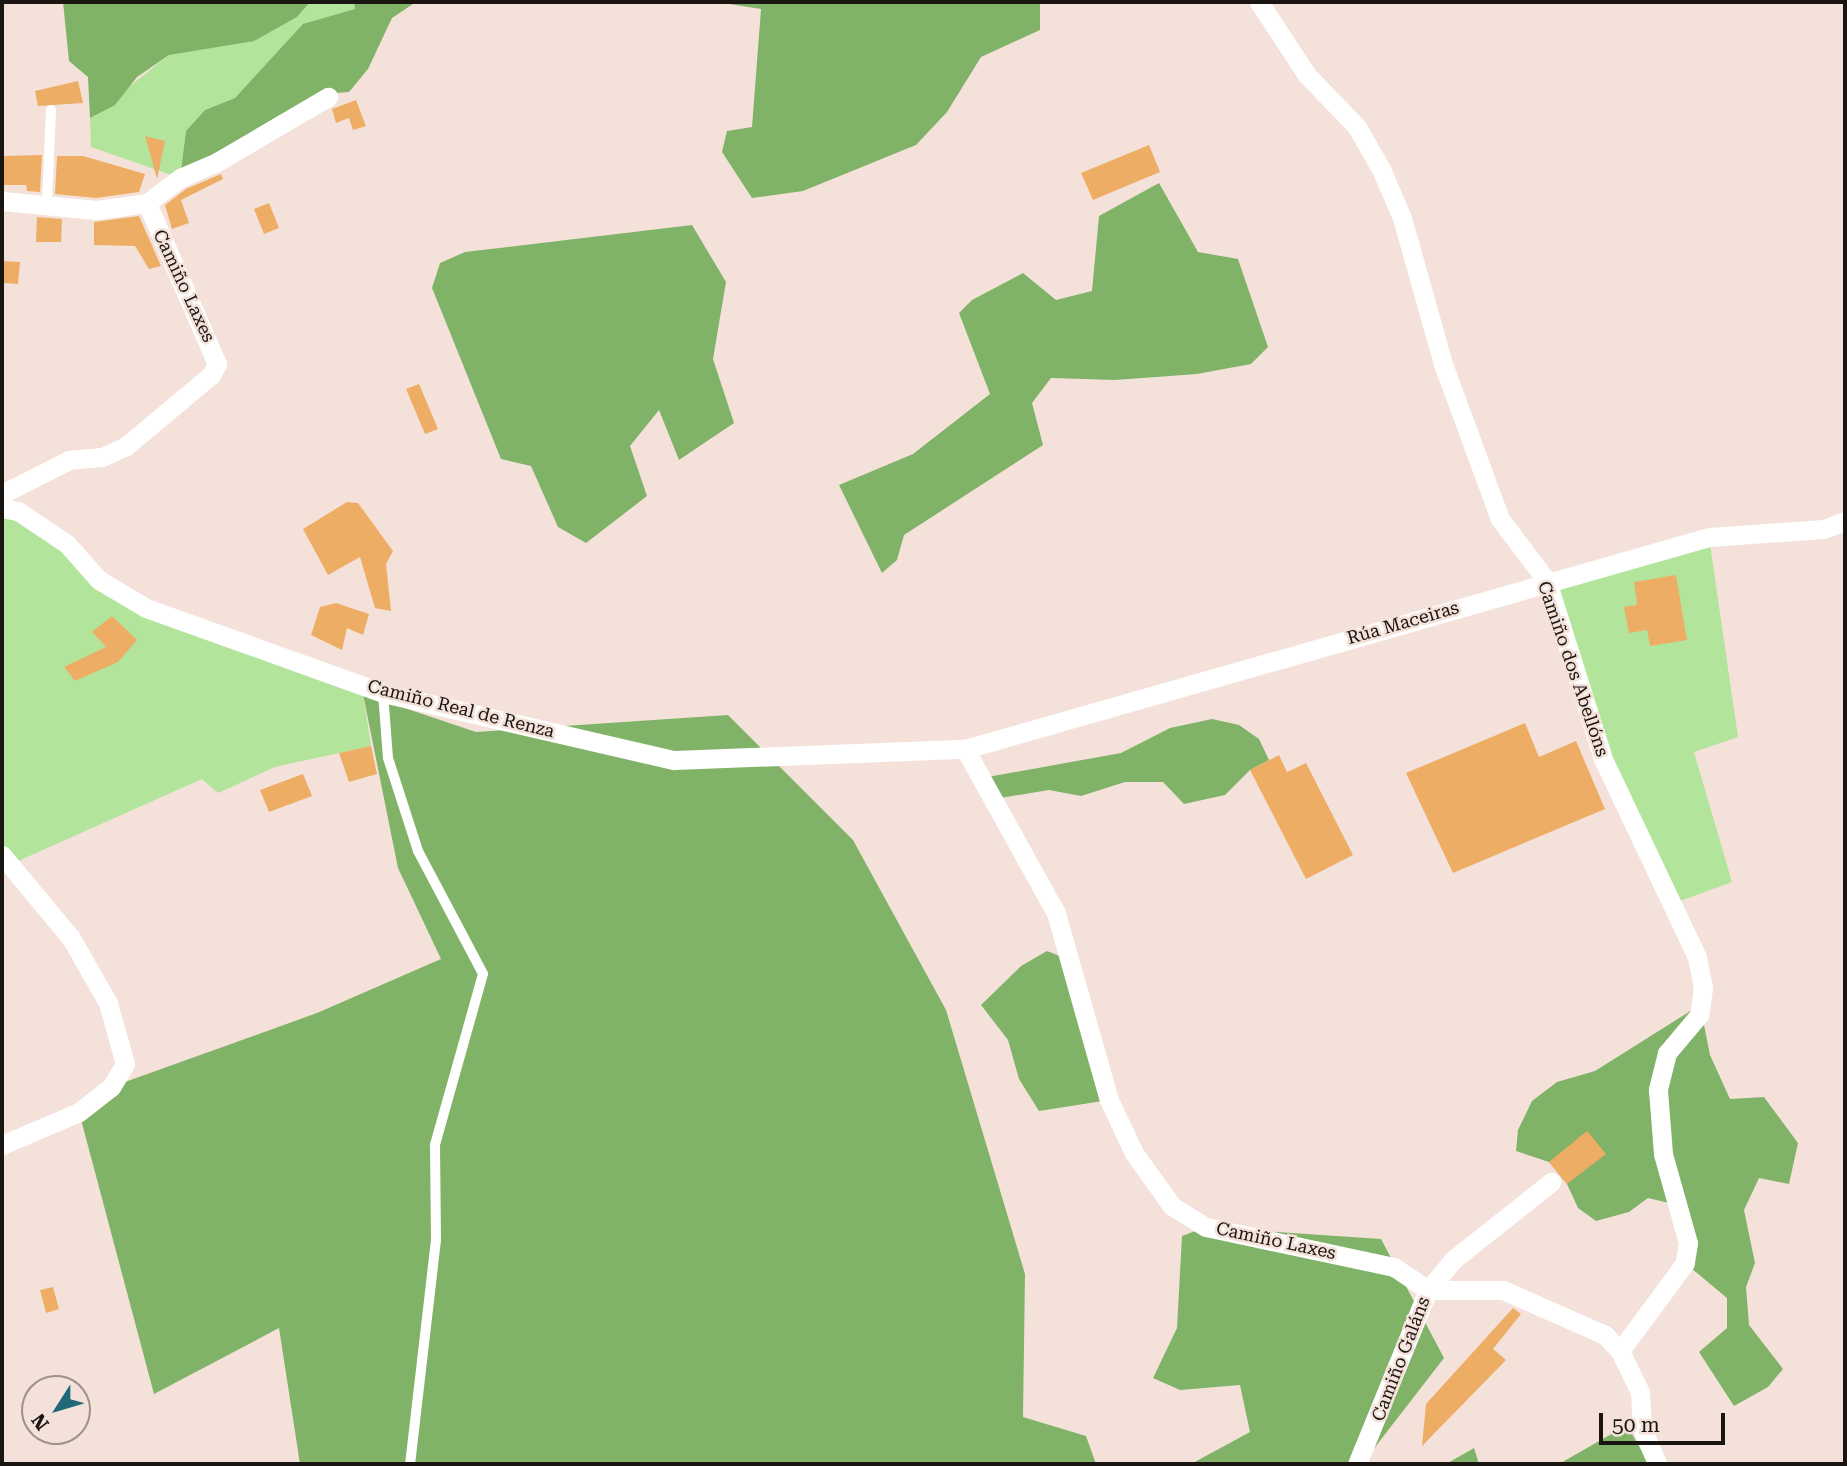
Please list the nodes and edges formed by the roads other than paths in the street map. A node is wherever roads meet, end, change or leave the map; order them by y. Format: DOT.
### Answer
graph roads {
  1 [pos="1259,2"];
  2 [pos="328,97"];
  3 [pos="51,110"];
  4 [pos="2,201"];
  5 [pos="147,203"];
  6 [pos="47,205"];
  7 [pos="2,494"];
  8 [pos="2,508"];
  9 [pos="1845,521"];
  10 [pos="1547,580"];
  11 [pos="383,693"];
  12 [pos="965,750"];
  13 [pos="2,855"];
  14 [pos="2,1145"];
  15 [pos="1551,1182"];
  16 [pos="1428,1290"];
  17 [pos="1620,1351"];
  18 [pos="411,1464"];
  19 [pos="1357,1464"];
  20 [pos="1657,1464"];
  1 -- 10 [label="street, Camiño dos Abellóns"];
  2 -- 5 [label="street"];
  3 -- 6 [label="lane"];
  4 -- 6 [label="street"];
  5 -- 6 [label="street"];
  5 -- 7 [label="street, Camiño Laxes"];
  8 -- 11 [label="street, Camiño Real de Renza"];
  9 -- 10 [label="street, Rúa Maceiras"];
  10 -- 12 [label="street, Rúa Maceiras"];
  10 -- 17 [label="street, Camiño dos Abellóns"];
  11 -- 12 [label="street, Camiño Real de Renza"];
  11 -- 18 [label="lane"];
  12 -- 16 [label="street, Camiño Laxes"];
  13 -- 14 [label="street"];
  15 -- 16 [label="street, Camiño Galáns"];
  16 -- 17 [label="street"];
  16 -- 19 [label="street, Camiño Galáns"];
  17 -- 20 [label="street"];
}
